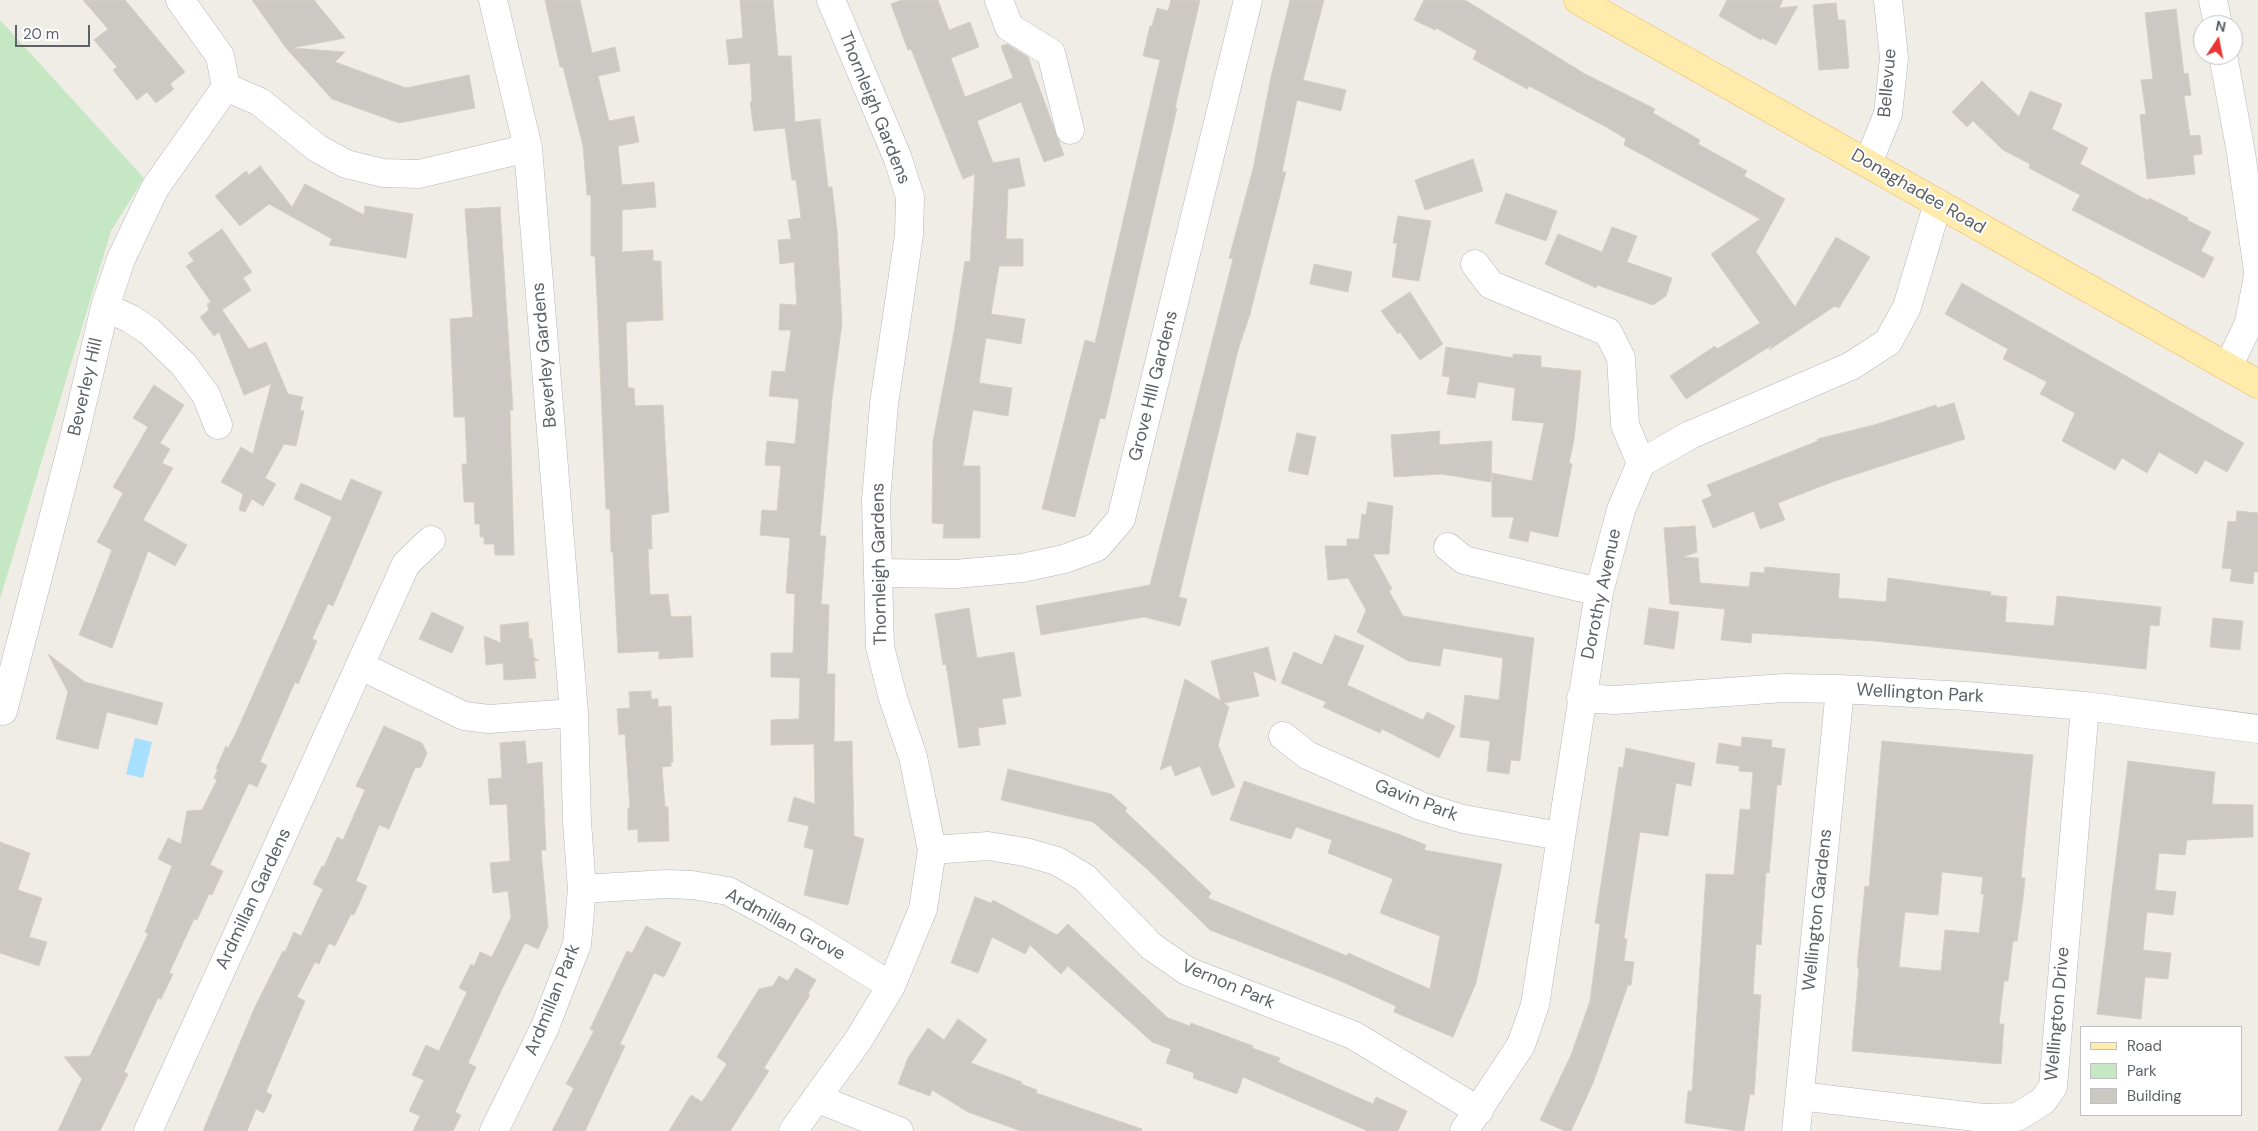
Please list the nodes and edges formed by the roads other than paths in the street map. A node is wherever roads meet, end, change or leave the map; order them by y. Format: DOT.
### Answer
graph roads {
  1 [pos="180,0"];
  2 [pos="493,0"];
  3 [pos="831,0"];
  4 [pos="999,0"];
  5 [pos="1248,0"];
  6 [pos="1888,0"];
  7 [pos="2213,0"];
  8 [pos="1592,4"];
  9 [pos="2216,15"];
  10 [pos="2226,65"];
  11 [pos="226,87"];
  12 [pos="1070,130"];
  13 [pos="528,148"];
  14 [pos="2250,155"];
  15 [pos="1868,163"];
  16 [pos="1938,203"];
  17 [pos="1475,264"];
  18 [pos="2258,271"];
  19 [pos="2258,276"];
  20 [pos="104,307"];
  21 [pos="2228,367"];
  22 [pos="2258,384"];
  23 [pos="218,425"];
  24 [pos="1641,463"];
  25 [pos="431,540"];
  26 [pos="1448,547"];
  27 [pos="878,573"];
  28 [pos="1599,592"];
  29 [pos="361,666"];
  30 [pos="1840,689"];
  31 [pos="1581,698"];
  32 [pos="2085,706"];
  33 [pos="3,712"];
  34 [pos="574,713"];
  35 [pos="2258,729"];
  36 [pos="1283,736"];
  37 [pos="1560,836"];
  38 [pos="932,850"];
  39 [pos="582,890"];
  40 [pos="891,986"];
  41 [pos="1800,1096"];
  42 [pos="816,1098"];
  43 [pos="1472,1121"];
  44 [pos="148,1131"];
  45 [pos="494,1131"];
  46 [pos="793,1131"];
  47 [pos="899,1131"];
  48 [pos="1796,1131"];
  1 -- 11 [label="street"];
  2 -- 13 [label="street, Beverley Gardens"];
  3 -- 27 [label="street, Thornleigh Gardens"];
  4 -- 12 [label="street"];
  5 -- 27 [label="street, Grove HIll Gardens"];
  6 -- 15 [label="street, Bellevue"];
  7 -- 9 [label="street"];
  8 -- 15 [label="main road, Donaghadee Road"];
  10 -- 14 [label="street"];
  11 -- 13 [label="street"];
  11 -- 20 [label="street, Beverley Hill"];
  13 -- 34 [label="street, Beverley Gardens"];
  14 -- 18 [label="street"];
  15 -- 16 [label="main road, Donaghadee Road"];
  16 -- 21 [label="main road, Donaghadee Road"];
  16 -- 24 [label="street"];
  17 -- 24 [label="street"];
  19 -- 21 [label="street"];
  20 -- 23 [label="street"];
  20 -- 33 [label="street, Beverley Hill"];
  21 -- 22 [label="main road, Donaghadee Road"];
  24 -- 28 [label="street, Dorothy Avenue"];
  25 -- 29 [label="street, Ardmillan Gardens"];
  26 -- 28 [label="street"];
  27 -- 38 [label="street, Thornleigh Gardens"];
  28 -- 31 [label="street, Dorothy Avenue"];
  29 -- 34 [label="street"];
  29 -- 44 [label="street, Ardmillan Gardens"];
  30 -- 31 [label="street, Wellington Park"];
  30 -- 32 [label="street, Wellington Park"];
  30 -- 41 [label="street, Wellington Gardens"];
  31 -- 37 [label="street, Dorothy Avenue"];
  32 -- 35 [label="street, Wellington Park"];
  32 -- 41 [label="street, Wellington Drive"];
  34 -- 39 [label="street, Ardmillan Park"];
  36 -- 37 [label="street, Gavin Park"];
  37 -- 43 [label="street, Dorothy Avenue"];
  38 -- 40 [label="street, Thornleigh Gardens"];
  38 -- 43 [label="street, Vernon Park"];
  39 -- 40 [label="street, Ardmillan Grove"];
  39 -- 45 [label="street, Ardmillan Park"];
  40 -- 42 [label="street, Thornleigh Gardens"];
  41 -- 48 [label="street, Wellington Gardens"];
  42 -- 46 [label="street, Thornleigh Gardens"];
  42 -- 47 [label="street"];
}
